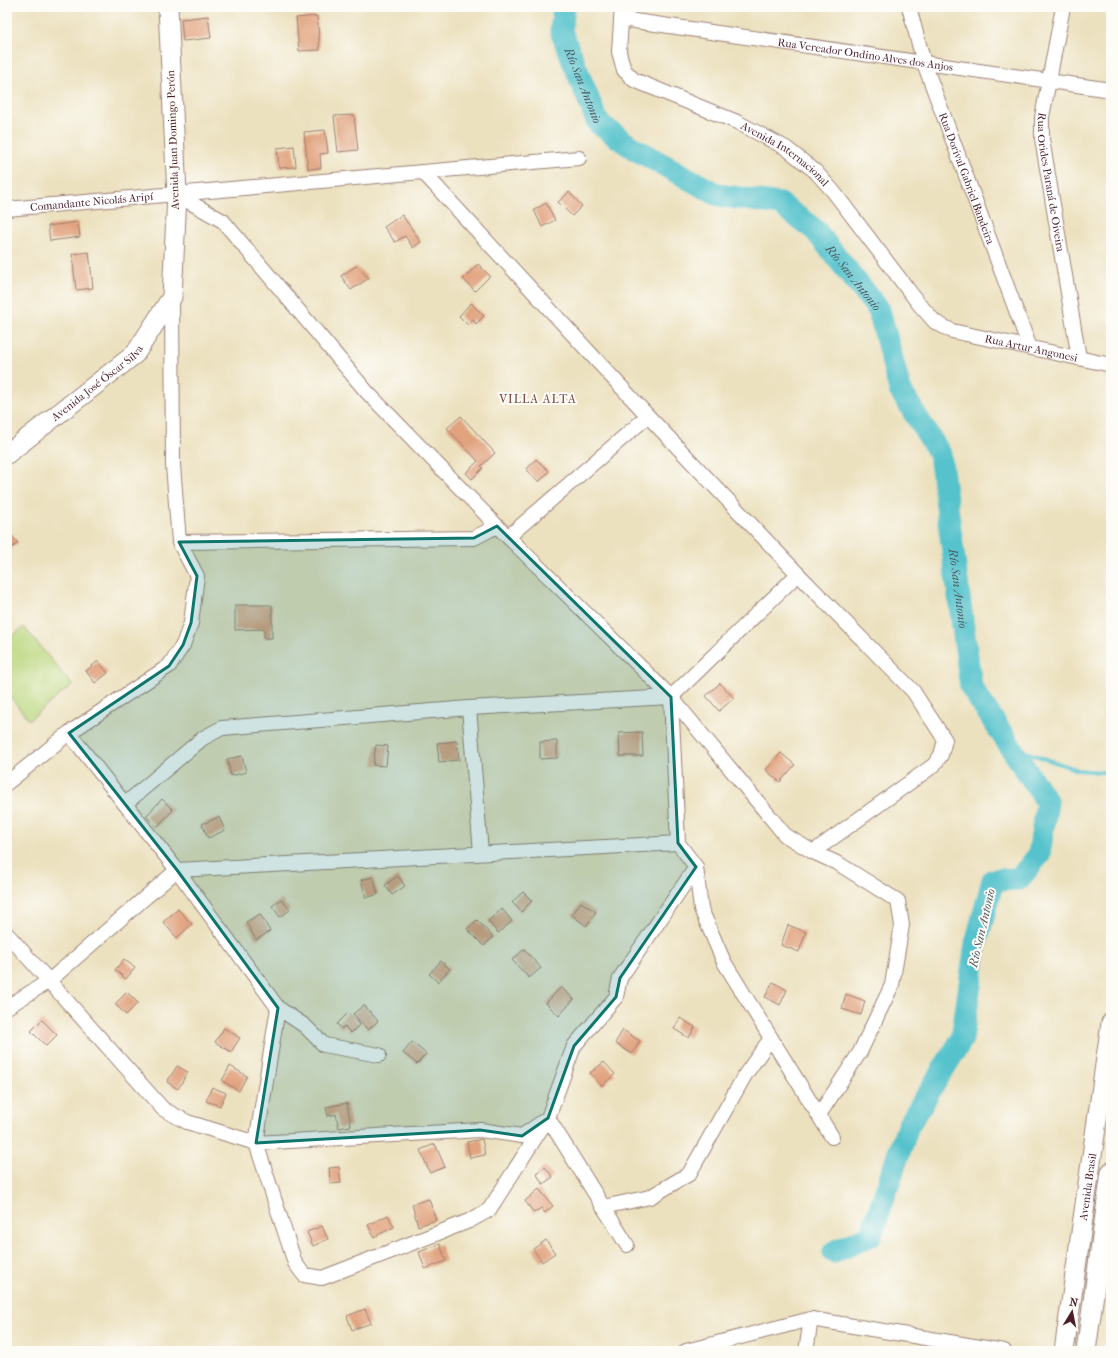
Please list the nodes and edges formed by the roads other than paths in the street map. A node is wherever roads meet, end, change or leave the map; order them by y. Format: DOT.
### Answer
graph roads {
  1 [pos="168,7"];
  2 [pos="909,7"];
  3 [pos="1063,7"];
  4 [pos="622,13"];
  5 [pos="924,63"];
  6 [pos="1050,81"];
  7 [pos="1111,90"];
  8 [pos="579,158"];
  9 [pos="423,172"];
  10 [pos="177,195"];
  11 [pos="7,209"];
  12 [pos="172,297"];
  13 [pos="952,331"];
  14 [pos="1030,348"];
  15 [pos="1079,358"];
  16 [pos="1111,365"];
  17 [pos="648,416"];
  18 [pos="7,454"];
  19 [pos="497,526"];
  20 [pos="508,536"];
  21 [pos="179,542"];
  22 [pos="798,574"];
  23 [pos="671,697"];
  24 [pos="469,708"];
  25 [pos="69,733"];
  26 [pos="7,783"];
  27 [pos="125,804"];
  28 [pos="678,843"];
  29 [pos="813,852"];
  30 [pos="481,853"];
  31 [pos="696,867"];
  32 [pos="177,870"];
  33 [pos="7,934"];
  34 [pos="49,981"];
  35 [pos="7,1007"];
  36 [pos="278,1008"];
  37 [pos="1110,1030"];
  38 [pos="771,1038"];
  39 [pos="379,1054"];
  40 [pos="819,1115"];
  41 [pos="548,1118"];
  42 [pos="832,1137"];
  43 [pos="256,1143"];
  44 [pos="1111,1172"];
  45 [pos="604,1207"];
  46 [pos="627,1245"];
  47 [pos="811,1319"];
  48 [pos="686,1351"];
  49 [pos="806,1351"];
  50 [pos="1004,1351"];
  51 [pos="1064,1351"];
  52 [pos="1086,1351"];
  1 -- 10 [label="main road, Avenida Juan Domingo Perón"];
  2 -- 5 [label="street, Rua Dorival Gabriel Bandeira"];
  3 -- 6 [label="street, Rua Orides Paraná de Oiveira"];
  4 -- 5 [label="street, Rua Vereador Ondino Alves dos Anjos"];
  4 -- 13 [label="street, Avenida Internacional"];
  5 -- 6 [label="street, Rua Vereador Ondino Alves dos Anjos"];
  5 -- 14 [label="street, Rua Dorival Gabriel Bandeira"];
  6 -- 7 [label="street, Rua Vereador Ondino Alves dos Anjos"];
  6 -- 15 [label="street, Rua Orides Paraná de Oiveira"];
  8 -- 9 [label="street, Comandante Nicolás Aripí"];
  9 -- 10 [label="street, Comandante Nicolás Aripí"];
  9 -- 17 [label="street"];
  10 -- 11 [label="street, Comandante Nicolás Aripí"];
  10 -- 12 [label="main road, Avenida Juan Domingo Perón"];
  10 -- 19 [label="street"];
  12 -- 18 [label="main road, Avenida José Óscar Silva"];
  12 -- 21 [label="street"];
  13 -- 14 [label="street, Rua Artur Angonesi"];
  14 -- 15 [label="street, Rua Artur Angonesi"];
  15 -- 16 [label="street, Rua Artur Angonesi"];
  17 -- 20 [label="street"];
  17 -- 22 [label="street"];
  19 -- 20 [label="street"];
  19 -- 21 [label="street"];
  20 -- 23 [label="street"];
  21 -- 25 [label="street"];
  22 -- 23 [label="street"];
  22 -- 29 [label="street"];
  23 -- 24 [label="street"];
  23 -- 28 [label="street"];
  23 -- 29 [label="street"];
  24 -- 27 [label="street"];
  24 -- 30 [label="street"];
  25 -- 26 [label="street"];
  25 -- 27 [label="street"];
  27 -- 32 [label="street"];
  28 -- 30 [label="street"];
  28 -- 31 [label="street"];
  29 -- 40 [label="street"];
  30 -- 32 [label="street"];
  31 -- 38 [label="street"];
  31 -- 41 [label="street"];
  32 -- 34 [label="street"];
  32 -- 36 [label="street"];
  33 -- 34 [label="street"];
  34 -- 35 [label="street"];
  34 -- 43 [label="street"];
  36 -- 39 [label="street"];
  36 -- 43 [label="street"];
  37 -- 51 [label="main road, Avenida Brasil"];
  38 -- 40 [label="street"];
  38 -- 45 [label="street"];
  40 -- 42 [label="street"];
  41 -- 43 [label="street"];
  41 -- 43 [label="street"];
  41 -- 45 [label="street"];
  44 -- 52 [label="main road, Avenida Brasil"];
  45 -- 46 [label="street"];
  47 -- 48 [label="street"];
  47 -- 49 [label="street"];
  47 -- 50 [label="street"];
}
